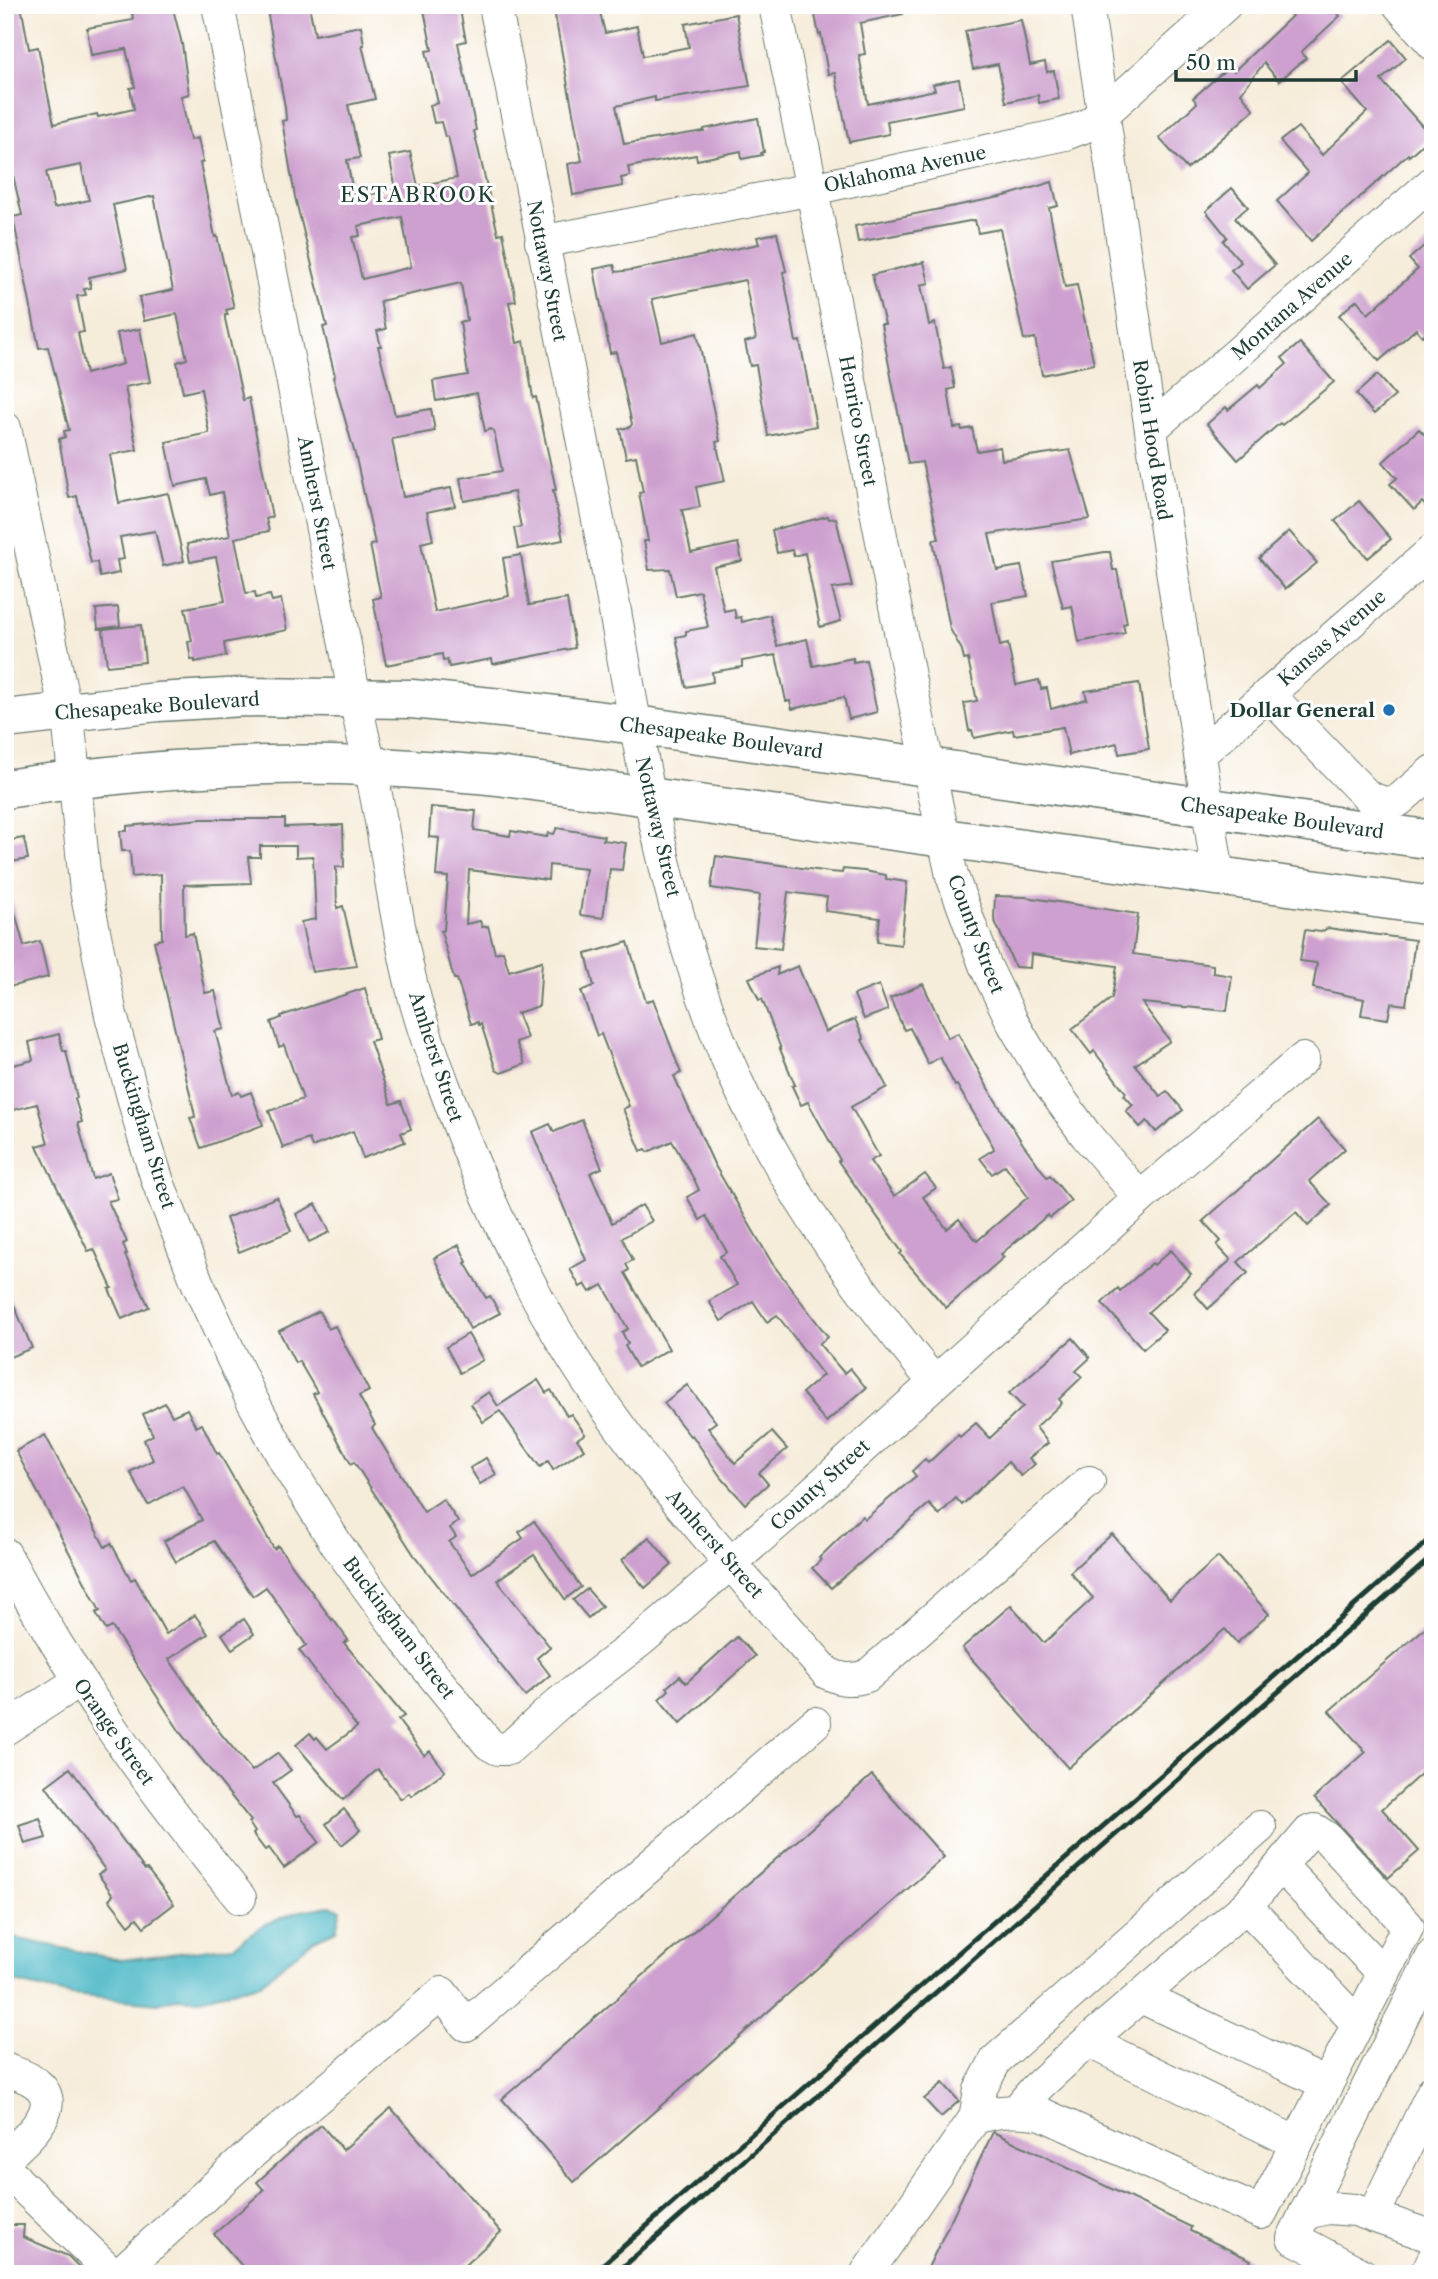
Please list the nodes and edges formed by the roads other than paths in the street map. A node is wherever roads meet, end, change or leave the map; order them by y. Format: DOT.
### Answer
graph roads {
  1 [pos="218,5"];
  2 [pos="495,5"];
  3 [pos="775,5"];
  4 [pos="1087,5"];
  5 [pos="1225,5"];
  6 [pos="1399,5"];
  7 [pos="1433,44"];
  8 [pos="1103,114"];
  9 [pos="1433,182"];
  10 [pos="811,189"];
  11 [pos="541,242"];
  12 [pos="5,428"];
  13 [pos="1151,429"];
  14 [pos="1433,550"];
  15 [pos="1268,694"];
  16 [pos="354,698"];
  17 [pos="66,711"];
  18 [pos="5,719"];
  19 [pos="636,725"];
  20 [pos="1200,754"];
  21 [pos="368,766"];
  22 [pos="929,767"];
  23 [pos="1433,771"];
  24 [pos="75,779"];
  25 [pos="5,789"];
  26 [pos="650,796"];
  27 [pos="1376,800"];
  28 [pos="1208,808"];
  29 [pos="1340,827"];
  30 [pos="943,836"];
  31 [pos="1420,838"];
  32 [pos="1218,875"];
  33 [pos="1433,906"];
  34 [pos="1303,1059"];
  35 [pos="1140,1198"];
  36 [pos="934,1382"];
  37 [pos="1089,1482"];
  38 [pos="5,1554"];
  39 [pos="731,1563"];
  40 [pos="79,1682"];
  41 [pos="815,1723"];
  42 [pos="5,1728"];
  43 [pos="489,1744"];
  44 [pos="1260,1827"];
  45 [pos="1281,1866"];
  46 [pos="240,1898"];
  47 [pos="1246,1906"];
  48 [pos="1433,1955"];
  49 [pos="1384,1975"];
  50 [pos="1141,1997"];
  51 [pos="1358,2024"];
  52 [pos="1088,2041"];
  53 [pos="5,2069"];
  54 [pos="1328,2084"];
  55 [pos="1433,2091"];
  56 [pos="1017,2110"];
  57 [pos="975,2118"];
  58 [pos="1297,2143"];
  59 [pos="5,2158"];
  60 [pos="5,2166"];
  61 [pos="1305,2213"];
  62 [pos="1373,2216"];
  63 [pos="1433,2237"];
  64 [pos="1433,2260"];
  65 [pos="113,2274"];
  66 [pos="119,2274"];
  67 [pos="866,2274"];
  68 [pos="1361,2274"];
  69 [pos="1426,2274"];
  1 -- 16 [label="street, Amherst Street"];
  2 -- 11 [label="street, Nottaway Street"];
  3 -- 10 [label="street, Henrico Street"];
  4 -- 8 [label="street, Robin Hood Road"];
  5 -- 8 [label="street, Oklahoma Avenue"];
  6 -- 7 [label="street"];
  8 -- 10 [label="street, Oklahoma Avenue"];
  8 -- 13 [label="street, Robin Hood Road"];
  9 -- 13 [label="street, Montana Avenue"];
  10 -- 11 [label="street, Oklahoma Avenue"];
  10 -- 22 [label="street, Henrico Street"];
  11 -- 19 [label="street, Nottaway Street"];
  12 -- 17 [label="street, Buckingham Street"];
  13 -- 20 [label="street, Robin Hood Road"];
  14 -- 15 [label="street, Kansas Avenue"];
  15 -- 20 [label="street, Kansas Avenue"];
  15 -- 27 [label="street"];
  16 -- 17 [label="main road, Chesapeake Boulevard"];
  16 -- 19 [label="main road, Chesapeake Boulevard"];
  16 -- 21 [label="street, Amherst Street"];
  17 -- 18 [label="main road, Chesapeake Boulevard"];
  17 -- 24 [label="street, Buckingham Street"];
  19 -- 22 [label="main road, Chesapeake Boulevard"];
  19 -- 26 [label="street, Nottaway Street"];
  20 -- 28 [label="street, Robin Hood Road"];
  21 -- 24 [label="main road"];
  21 -- 26 [label="main road"];
  21 -- 39 [label="street, Amherst Street"];
  22 -- 28 [label="main road, Chesapeake Boulevard"];
  22 -- 30 [label="street, Henrico Street"];
  23 -- 27 [label="street"];
  24 -- 25 [label="main road"];
  24 -- 43 [label="street, Buckingham Street"];
  26 -- 30 [label="main road"];
  26 -- 36 [label="street, Nottaway Street"];
  27 -- 29 [label="street"];
  27 -- 31 [label="street"];
  28 -- 29 [label="main road, Chesapeake Boulevard"];
  28 -- 32 [label="street, Robin Hood Road"];
  29 -- 31 [label="main road, Chesapeake Boulevard"];
  30 -- 32 [label="main road"];
  30 -- 35 [label="street, County Street"];
  32 -- 33 [label="main road"];
  34 -- 35 [label="street, County Street"];
  35 -- 36 [label="street, County Street"];
  36 -- 39 [label="street, County Street"];
  37 -- 39 [label="street, Amherst Street"];
  38 -- 40 [label="street, Orange Street"];
  39 -- 43 [label="street, County Street"];
  40 -- 42 [label="street"];
  40 -- 46 [label="street, Orange Street"];
  41 -- 66 [label="street"];
  44 -- 57 [label="street"];
  45 -- 47 [label="street"];
  45 -- 49 [label="street"];
  45 -- 49 [label="street"];
  47 -- 50 [label="street"];
  47 -- 51 [label="street"];
  48 -- 61 [label="street"];
  49 -- 51 [label="street"];
  50 -- 52 [label="street"];
  50 -- 54 [label="street"];
  51 -- 54 [label="street"];
  52 -- 56 [label="street"];
  52 -- 58 [label="street"];
  53 -- 59 [label="street"];
  54 -- 58 [label="street"];
  55 -- 62 [label="street"];
  56 -- 57 [label="street"];
  56 -- 58 [label="street"];
  57 -- 67 [label="street"];
  60 -- 65 [label="street"];
  61 -- 62 [label="street"];
  61 -- 68 [label="street"];
  62 -- 63 [label="street"];
  64 -- 69 [label="street"];
}
